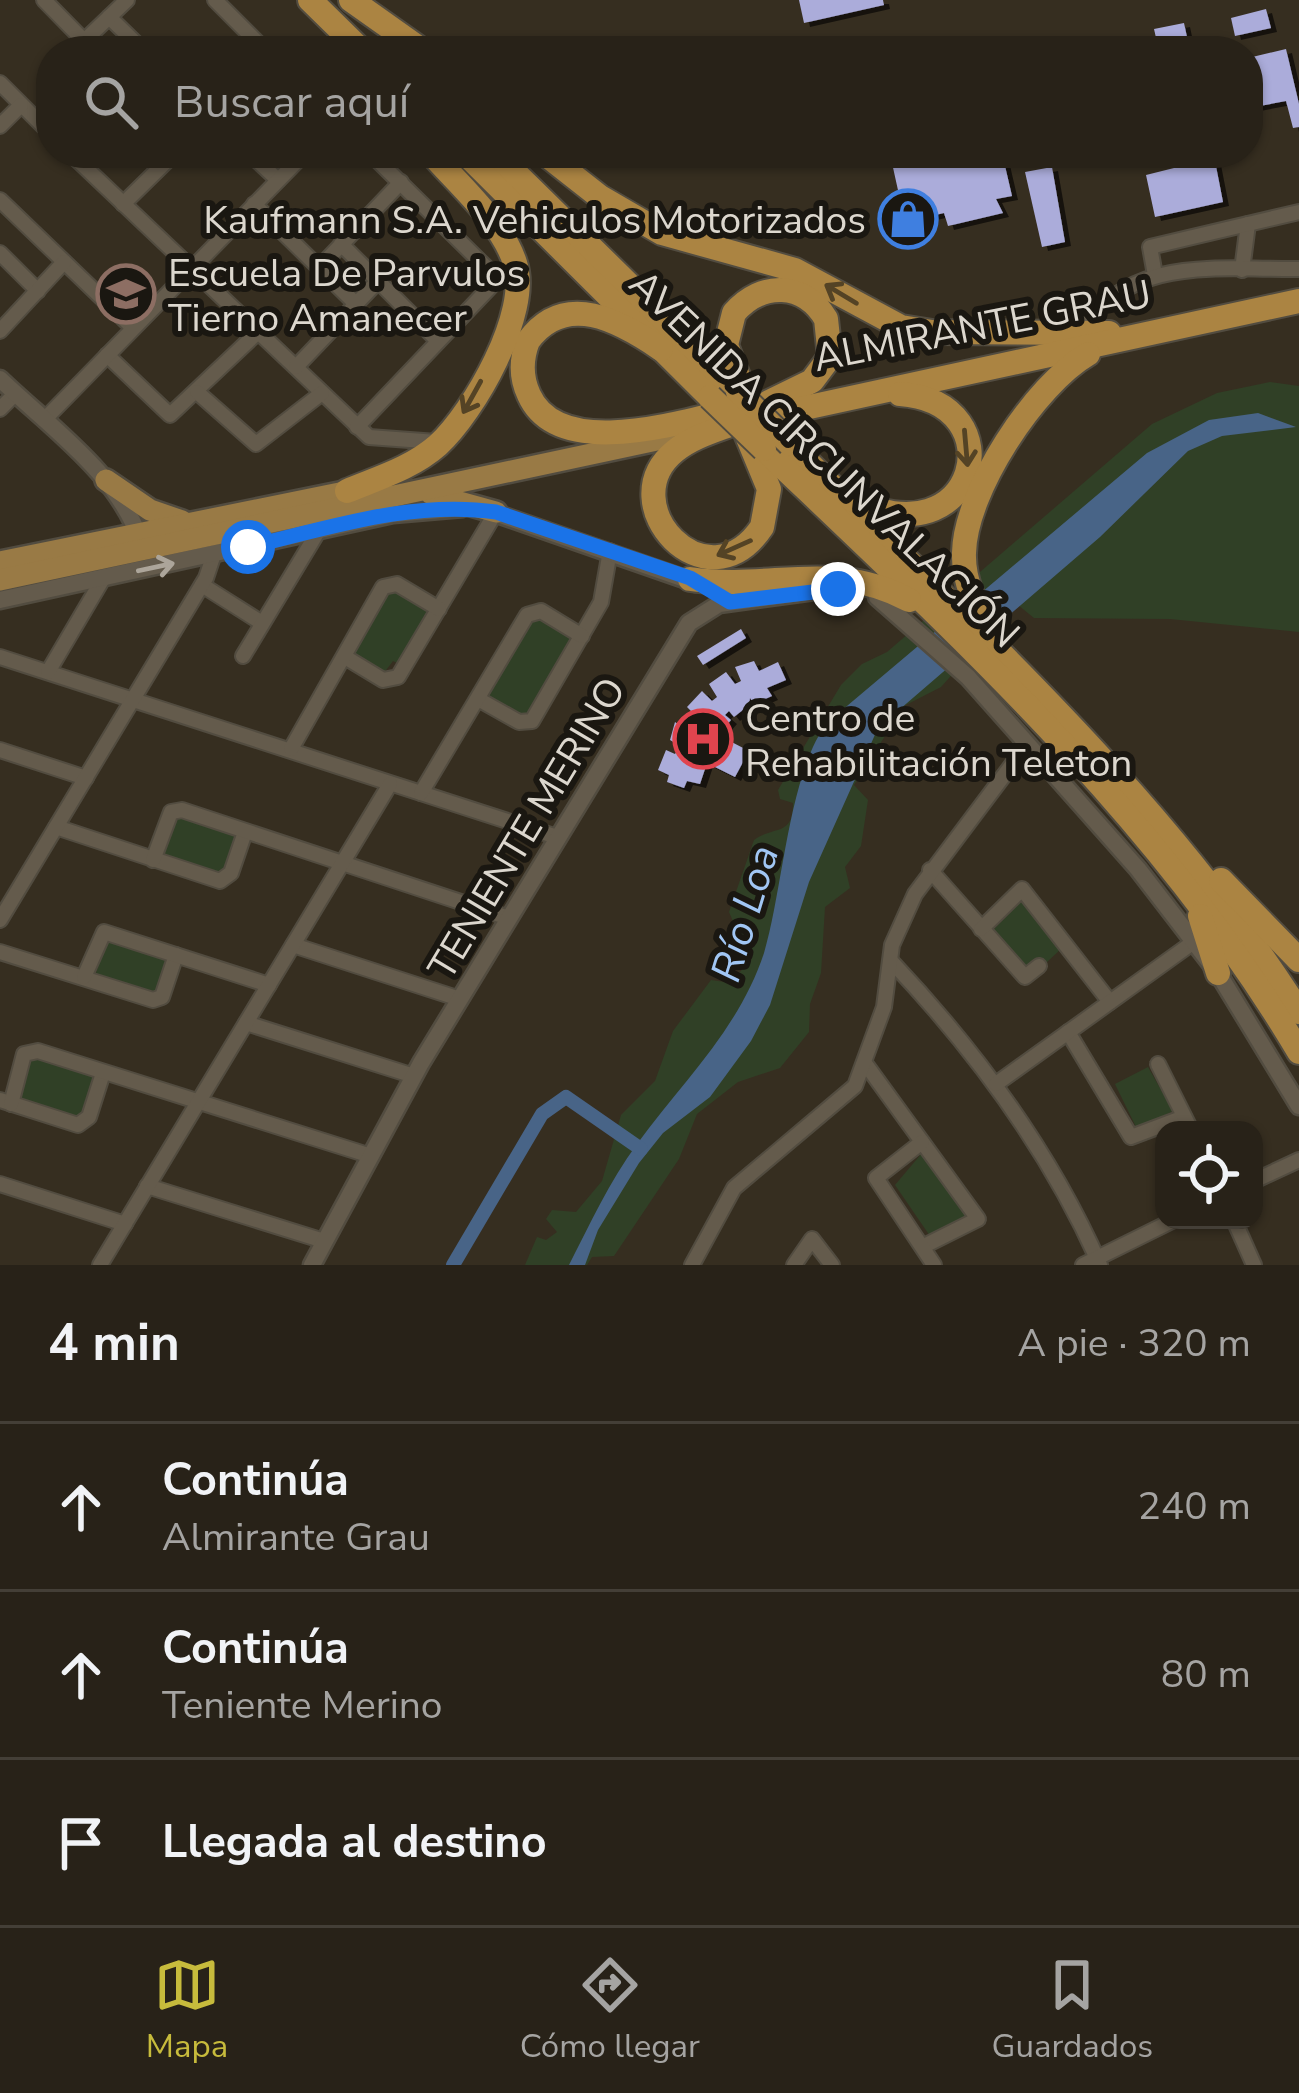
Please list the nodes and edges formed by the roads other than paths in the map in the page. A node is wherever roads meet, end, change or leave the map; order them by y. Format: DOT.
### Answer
graph roads {
  1 [pos="44,0"];
  2 [pos="127,0"];
  3 [pos="215,0"];
  4 [pos="306,0"];
  5 [pos="340,0"];
  6 [pos="351,0"];
  7 [pos="109,17"];
  8 [pos="79,36"];
  9 [pos="96,36"];
  10 [pos="129,36"];
  11 [pos="251,36"];
  12 [pos="334,36"];
  13 [pos="346,36"];
  14 [pos="376,36"];
  15 [pos="402,36"];
  16 [pos="0,83"];
  17 [pos="21,105"];
  18 [pos="36,120"];
  19 [pos="0,126"];
  20 [pos="86,168"];
  21 [pos="160,168"];
  22 [pos="266,168"];
  23 [pos="290,168"];
  24 [pos="386,168"];
  25 [pos="443,168"];
  26 [pos="480,168"];
  27 [pos="509,168"];
  28 [pos="563,168"];
  29 [pos="278,180"];
  30 [pos="401,182"];
  31 [pos="0,200"];
  32 [pos="123,204"];
  33 [pos="254,204"];
  34 [pos="1299,212"];
  35 [pos="1248,224"];
  36 [pos="341,244"];
  37 [pos="0,253"];
  38 [pos="64,262"];
  39 [pos="319,268"];
  40 [pos="191,269"];
  41 [pos="1299,269"];
  42 [pos="1242,270"];
  43 [pos="1155,274"];
  44 [pos="378,281"];
  45 [pos="38,291"];
  46 [pos="1299,301"];
  47 [pos="356,304"];
  48 [pos="133,328"];
  49 [pos="0,331"];
  50 [pos="259,331"];
  51 [pos="1082,333"];
  52 [pos="1118,337"];
  53 [pos="438,341"];
  54 [pos="661,349"];
  55 [pos="107,355"];
  56 [pos="296,367"];
  57 [pos="0,379"];
  58 [pos="197,392"];
  59 [pos="322,393"];
  60 [pos="880,393"];
  61 [pos="16,394"];
  62 [pos="0,409"];
  63 [pos="743,415"];
  64 [pos="44,420"];
  65 [pos="357,427"];
  66 [pos="629,432"];
  67 [pos="440,442"];
  68 [pos="106,480"];
  69 [pos="833,487"];
  70 [pos="347,491"];
  71 [pos="407,494"];
  72 [pos="496,512"];
  73 [pos="189,523"];
  74 [pos="264,525"];
  75 [pos="319,530"];
  76 [pos="141,541"];
  77 [pos="248,547"];
  78 [pos="610,551"];
  79 [pos="214,554"];
  80 [pos="0,562"];
  81 [pos="25,575"];
  82 [pos="104,578"];
  83 [pos="690,578"];
  84 [pos="0,580"];
  85 [pos="202,585"];
  86 [pos="911,596"];
  87 [pos="0,599"];
  88 [pos="730,602"];
  89 [pos="439,609"];
  90 [pos="262,623"];
  91 [pos="689,623"];
  92 [pos="582,636"];
  93 [pos="243,656"];
  94 [pos="0,657"];
  95 [pos="345,657"];
  96 [pos="986,657"];
  97 [pos="48,672"];
  98 [pos="478,699"];
  99 [pos="132,701"];
  100 [pos="1026,746"];
  101 [pos="292,749"];
  102 [pos="0,750"];
  103 [pos="86,778"];
  104 [pos="390,784"];
  105 [pos="422,793"];
  106 [pos="56,827"];
  107 [pos="245,832"];
  108 [pos="557,836"];
  109 [pos="1185,851"];
  110 [pos="153,860"];
  111 [pos="342,864"];
  112 [pos="930,870"];
  113 [pos="1187,886"];
  114 [pos="6,899"];
  115 [pos="509,918"];
  116 [pos="0,920"];
  117 [pos="981,929"];
  118 [pos="1195,940"];
  119 [pos="293,945"];
  120 [pos="0,952"];
  121 [pos="176,955"];
  122 [pos="1299,960"];
  123 [pos="890,961"];
  124 [pos="1039,966"];
  125 [pos="1218,973"];
  126 [pos="84,977"];
  127 [pos="269,986"];
  128 [pos="460,999"];
  129 [pos="1110,1002"];
  130 [pos="1299,1012"];
  131 [pos="246,1024"];
  132 [pos="1068,1032"];
  133 [pos="1299,1052"];
  134 [pos="1158,1064"];
  135 [pos="867,1066"];
  136 [pos="103,1073"];
  137 [pos="414,1076"];
  138 [pos="996,1084"];
  139 [pos="199,1101"];
  140 [pos="5,1102"];
  141 [pos="1299,1106"];
  142 [pos="1186,1121"];
  143 [pos="1155,1131"];
  144 [pos="922,1142"];
  145 [pos="368,1155"];
  146 [pos="1299,1160"];
  147 [pos="1263,1177"];
  148 [pos="0,1184"];
  149 [pos="148,1186"];
  150 [pos="124,1224"];
  151 [pos="1157,1229"];
  152 [pos="1238,1229"];
  153 [pos="324,1241"];
  154 [pos="924,1246"];
  155 [pos="105,1263"];
  156 [pos="1094,1263"];
  157 [pos="312,1265"];
  158 [pos="692,1265"];
  159 [pos="794,1265"];
  160 [pos="832,1265"];
  161 [pos="934,1265"];
  162 [pos="1254,1265"];
  1 -- 8 [label="street"];
  2 -- 7 [label="street"];
  3 -- 11 [label="street"];
  4 -- 12 [label="highway"];
  4 -- 13 [label="highway"];
  5 -- 14 [label="highway"];
  6 -- 15 [label="highway"];
  7 -- 9 [label="street"];
  7 -- 10 [label="street"];
  16 -- 17 [label="street"];
  17 -- 18 [label="street"];
  17 -- 19 [label="street"];
  20 -- 32 [label="street"];
  21 -- 32 [label="street"];
  22 -- 29 [label="street"];
  23 -- 29 [label="street"];
  24 -- 30 [label="street"];
  25 -- 67 [label="highway, one-way"];
  26 -- 54 [label="highway, AVENIDA CIRCUNVALACIÓN"];
  27 -- 63 [label="highway, AVENIDA CIRCUNVALACIÓN"];
  51 -- 28 [label="highway, one-way"];
  29 -- 33 [label="street"];
  30 -- 36 [label="street"];
  30 -- 53 [label="street"];
  31 -- 38 [label="street"];
  32 -- 40 [label="street"];
  33 -- 39 [label="street"];
  33 -- 40 [label="street"];
  34 -- 35 [label="street"];
  35 -- 42 [label="street"];
  35 -- 43 [label="street"];
  36 -- 39 [label="street"];
  36 -- 44 [label="street"];
  37 -- 45 [label="street"];
  38 -- 45 [label="street"];
  38 -- 48 [label="street"];
  39 -- 47 [label="street"];
  40 -- 48 [label="street"];
  40 -- 50 [label="street"];
  41 -- 42 [label="street"];
  42 -- 43 [label="street"];
  43 -- 51 [label="street"];
  44 -- 47 [label="street"];
  44 -- 53 [label="street"];
  45 -- 49 [label="street"];
  46 -- 52 [label="highway, ALMIRANTE GRAU"];
  47 -- 56 [label="street"];
  48 -- 55 [label="street"];
  50 -- 56 [label="street"];
  50 -- 58 [label="street"];
  51 -- 52 [label="highway"];
  52 -- 60 [label="highway, ALMIRANTE GRAU"];
  52 -- 63 [label="highway, ALMIRANTE GRAU"];
  52 -- 96 [label="highway"];
  53 -- 65 [label="street"];
  54 -- 63 [label="highway, AVENIDA CIRCUNVALACIÓN"];
  54 -- 66 [label="highway"];
  55 -- 58 [label="street"];
  55 -- 64 [label="street"];
  56 -- 59 [label="street"];
  57 -- 61 [label="street"];
  58 -- 59 [label="street"];
  59 -- 65 [label="street"];
  60 -- 63 [label="highway, ALMIRANTE GRAU"];
  60 -- 69 [label="highway, one-way"];
  61 -- 62 [label="street"];
  61 -- 64 [label="street"];
  63 -- 63 [label="highway"];
  63 -- 63 [label="highway, one-way"];
  63 -- 66 [label="highway, ALMIRANTE GRAU"];
  63 -- 69 [label="highway, AVENIDA CIRCUNVALACIÓN, bridge"];
  63 -- 71 [label="main road, ALMIRANTE GRAU"];
  63 -- 86 [label="highway, AVENIDA CIRCUNVALACIÓN"];
  64 -- 68 [label="street"];
  65 -- 67 [label="street"];
  66 -- 70 [label="main road, ALMIRANTE GRAU"];
  67 -- 70 [label="highway"];
  68 -- 73 [label="main road"];
  68 -- 76 [label="street"];
  69 -- 86 [label="highway, AVENIDA CIRCUNVALACIÓN"];
  70 -- 73 [label="main road, ALMIRANTE GRAU"];
  71 -- 72 [label="main road"];
  71 -- 74 [label="main road, ALMIRANTE GRAU"];
  72 -- 75 [label="street"];
  72 -- 78 [label="street"];
  72 -- 89 [label="street"];
  73 -- 76 [label="main road, ALMIRANTE GRAU"];
  74 -- 76 [label="main road, ALMIRANTE GRAU"];
  74 -- 77 [label="main road"];
  75 -- 77 [label="street"];
  75 -- 90 [label="street"];
  76 -- 80 [label="main road, ALMIRANTE GRAU"];
  76 -- 81 [label="main road, ALMIRANTE GRAU"];
  77 -- 79 [label="street"];
  78 -- 83 [label="street"];
  78 -- 92 [label="street"];
  82 -- 79 [label="street, one-way"];
  79 -- 85 [label="street"];
  81 -- 84 [label="main road, ALMIRANTE GRAU"];
  81 -- 87 [label="main road"];
  82 -- 87 [label="street"];
  82 -- 97 [label="street"];
  83 -- 86 [label="highway"];
  83 -- 88 [label="street"];
  83 -- 91 [label="street"];
  85 -- 90 [label="street"];
  85 -- 99 [label="street"];
  86 -- 88 [label="street"];
  86 -- 96 [label="highway, AVENIDA CIRCUNVALACIÓN"];
  86 -- 96 [label="street"];
  86 -- 96 [label="highway, AVENIDA CIRCUNVALACIÓN"];
  88 -- 91 [label="street"];
  89 -- 95 [label="street"];
  89 -- 95 [label="street"];
  90 -- 93 [label="street"];
  91 -- 108 [label="street, TENIENTE MERINO"];
  92 -- 98 [label="street"];
  92 -- 98 [label="street"];
  94 -- 97 [label="street"];
  95 -- 101 [label="street"];
  96 -- 100 [label="street"];
  96 -- 109 [label="highway, AVENIDA CIRCUNVALACIÓN"];
  96 -- 113 [label="highway, AVENIDA CIRCUNVALACIÓN"];
  97 -- 99 [label="street"];
  98 -- 105 [label="street"];
  99 -- 101 [label="street"];
  99 -- 103 [label="street"];
  100 -- 112 [label="street"];
  100 -- 118 [label="street"];
  101 -- 104 [label="street"];
  102 -- 103 [label="street"];
  103 -- 106 [label="street"];
  104 -- 105 [label="street"];
  104 -- 111 [label="street"];
  105 -- 108 [label="street"];
  106 -- 110 [label="street"];
  106 -- 114 [label="street"];
  107 -- 110 [label="street"];
  107 -- 110 [label="street"];
  107 -- 111 [label="street"];
  108 -- 115 [label="street, TENIENTE MERINO"];
  109 -- 122 [label="highway"];
  109 -- 130 [label="highway, AVENIDA CIRCUNVALACIÓN"];
  111 -- 115 [label="street"];
  111 -- 119 [label="street"];
  112 -- 117 [label="street"];
  112 -- 123 [label="street"];
  113 -- 125 [label="highway"];
  113 -- 133 [label="highway, AVENIDA CIRCUNVALACIÓN"];
  114 -- 116 [label="street"];
  115 -- 128 [label="street, TENIENTE MERINO"];
  117 -- 124 [label="street"];
  117 -- 129 [label="street"];
  118 -- 125 [label="street"];
  118 -- 129 [label="street"];
  119 -- 127 [label="street"];
  119 -- 128 [label="street"];
  120 -- 126 [label="street"];
  121 -- 126 [label="street"];
  121 -- 126 [label="street"];
  121 -- 127 [label="street"];
  123 -- 135 [label="street"];
  123 -- 138 [label="street"];
  125 -- 141 [label="street"];
  127 -- 131 [label="street"];
  128 -- 137 [label="street, TENIENTE MERINO"];
  129 -- 132 [label="street"];
  131 -- 137 [label="street"];
  131 -- 139 [label="street"];
  132 -- 138 [label="street"];
  132 -- 143 [label="street"];
  134 -- 142 [label="street"];
  135 -- 144 [label="street"];
  135 -- 158 [label="street"];
  136 -- 139 [label="street"];
  136 -- 140 [label="street"];
  136 -- 140 [label="street"];
  137 -- 145 [label="street, TENIENTE MERINO"];
  138 -- 156 [label="street"];
  139 -- 145 [label="street"];
  139 -- 149 [label="street"];
  144 -- 154 [label="street"];
  144 -- 154 [label="street"];
  145 -- 153 [label="street, TENIENTE MERINO"];
  146 -- 147 [label="street"];
  148 -- 150 [label="street"];
  149 -- 150 [label="street"];
  149 -- 153 [label="street"];
  150 -- 155 [label="street"];
  151 -- 156 [label="street"];
  152 -- 162 [label="street"];
  153 -- 157 [label="street, TENIENTE MERINO"];
  154 -- 161 [label="street"];
  159 -- 160 [label="street"];
}
